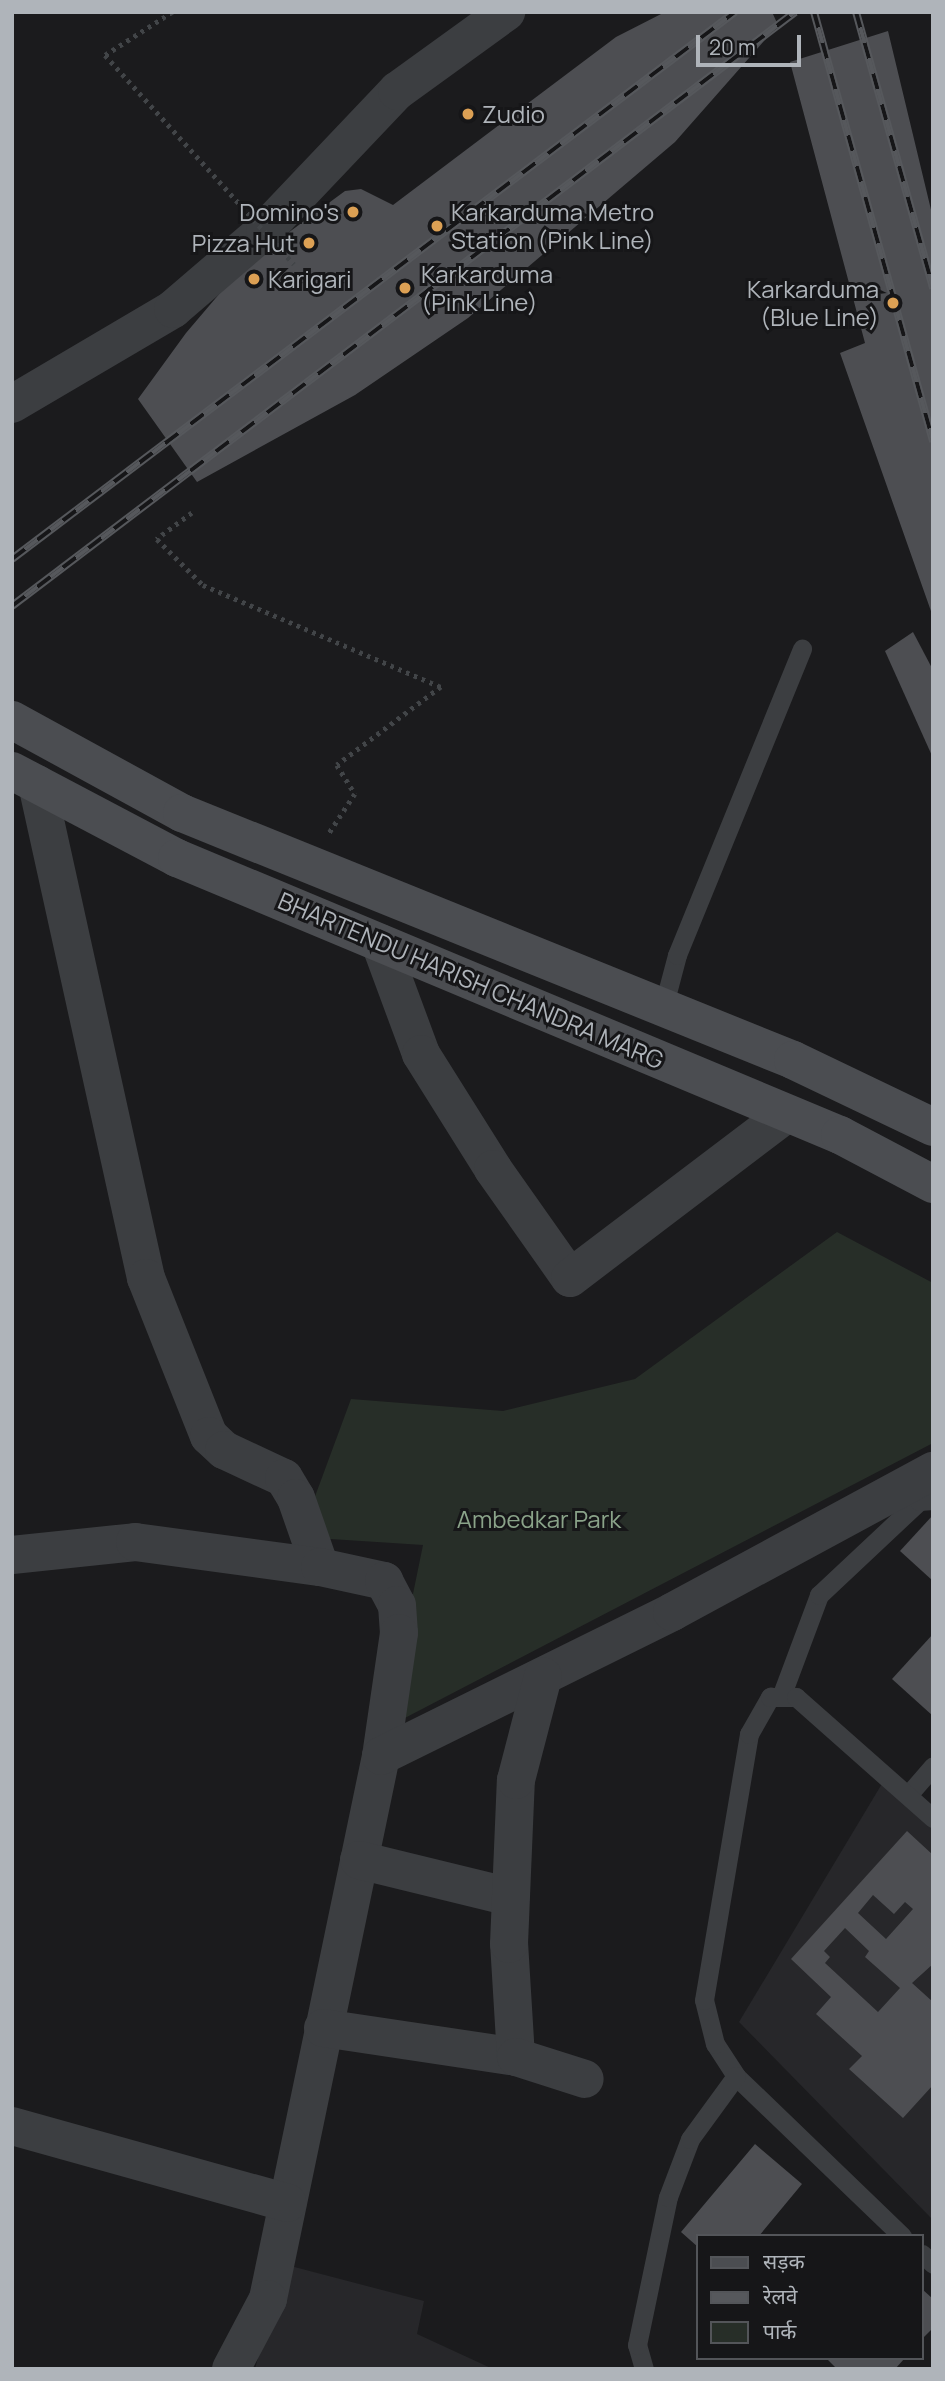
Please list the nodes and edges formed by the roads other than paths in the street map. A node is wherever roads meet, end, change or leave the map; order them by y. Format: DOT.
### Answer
graph roads {
  1 [pos="506,12"];
  2 [pos="12,404"];
  3 [pos="802,648"];
  4 [pos="12,720"];
  5 [pos="25,778"];
  6 [pos="380,943"];
  7 [pos="663,1008"];
  8 [pos="786,1114"];
  9 [pos="933,1127"];
  10 [pos="933,1184"];
  11 [pos="933,1471"];
  12 [pos="933,1500"];
  13 [pos="12,1555"];
  14 [pos="320,1567"];
  15 [pos="543,1676"];
  16 [pos="782,1695"];
  17 [pos="381,1756"];
  18 [pos="933,1766"];
  19 [pos="908,1795"];
  20 [pos="933,1818"];
  21 [pos="359,1860"];
  22 [pos="511,1897"];
  23 [pos="323,2028"];
  24 [pos="516,2057"];
  25 [pos="736,2076"];
  26 [pos="585,2078"];
  27 [pos="12,2126"];
  28 [pos="287,2203"];
  29 [pos="900,2234"];
  30 [pos="231,2369"];
  31 [pos="645,2369"];
  1 -- 2 [label="street"];
  3 -- 7 [label="lane"];
  4 -- 7 [label="main road, BHARTENDU HARISH CHANDRA MARG"];
  5 -- 6 [label="main road, BHARTENDU HARISH CHANDRA MARG"];
  5 -- 14 [label="street"];
  6 -- 8 [label="main road, BHARTENDU HARISH CHANDRA MARG"];
  6 -- 8 [label="street"];
  7 -- 9 [label="main road, BHARTENDU HARISH CHANDRA MARG"];
  8 -- 10 [label="main road, BHARTENDU HARISH CHANDRA MARG"];
  11 -- 15 [label="street"];
  12 -- 16 [label="lane"];
  13 -- 14 [label="street"];
  14 -- 17 [label="street"];
  15 -- 17 [label="street"];
  15 -- 22 [label="street"];
  16 -- 19 [label="lane"];
  16 -- 25 [label="lane"];
  17 -- 21 [label="street"];
  18 -- 19 [label="lane"];
  19 -- 20 [label="lane"];
  21 -- 22 [label="street"];
  21 -- 23 [label="street"];
  22 -- 24 [label="street"];
  23 -- 24 [label="street"];
  23 -- 28 [label="street"];
  24 -- 26 [label="street"];
  25 -- 29 [label="lane"];
  25 -- 31 [label="lane"];
  27 -- 28 [label="street"];
  28 -- 30 [label="street"];
}
